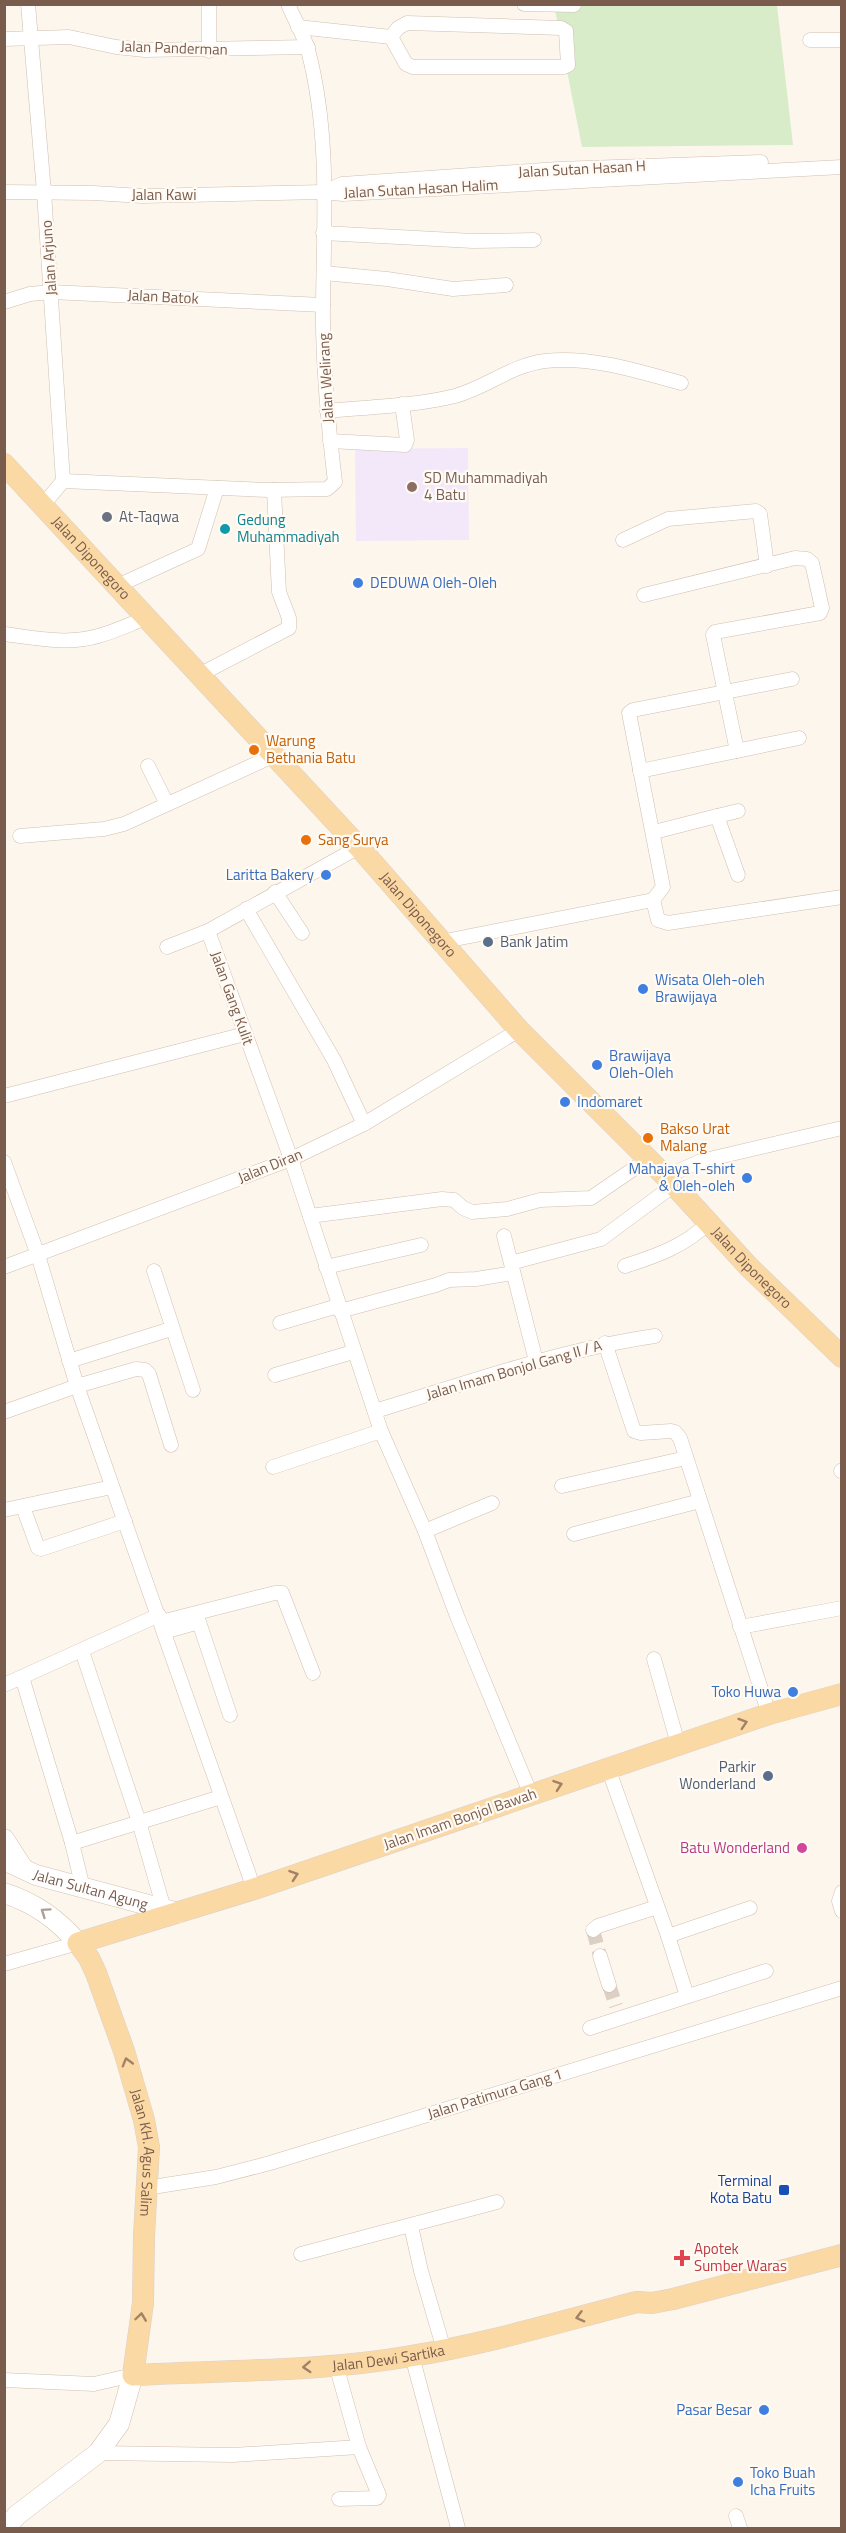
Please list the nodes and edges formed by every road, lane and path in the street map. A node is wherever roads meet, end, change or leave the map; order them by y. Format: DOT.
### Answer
graph roads {
  1 [pos="28,4"];
  2 [pos="209,4"];
  3 [pos="288,4"];
  4 [pos="524,4"];
  5 [pos="574,5"];
  6 [pos="298,27"];
  7 [pos="391,37"];
  8 [pos="31,38"];
  9 [pos="4,39"];
  10 [pos="810,40"];
  11 [pos="842,40"];
  12 [pos="308,47"];
  13 [pos="209,51"];
  14 [pos="842,157"];
  15 [pos="842,167"];
  16 [pos="4,192"];
  17 [pos="44,192"];
  18 [pos="324,192"];
  19 [pos="323,233"];
  20 [pos="534,240"];
  21 [pos="324,273"];
  22 [pos="506,285"];
  23 [pos="51,292"];
  24 [pos="4,302"];
  25 [pos="323,305"];
  26 [pos="681,383"];
  27 [pos="402,404"];
  28 [pos="327,411"];
  29 [pos="330,441"];
  30 [pos="4,464"];
  31 [pos="63,481"];
  32 [pos="217,488"];
  33 [pos="274,490"];
  34 [pos="43,506"];
  35 [pos="623,540"];
  36 [pos="767,566"];
  37 [pos="117,586"];
  38 [pos="644,594"];
  39 [pos="146,618"];
  40 [pos="4,634"];
  41 [pos="199,675"];
  42 [pos="792,679"];
  43 [pos="724,692"];
  44 [pos="800,738"];
  45 [pos="737,751"];
  46 [pos="275,755"];
  47 [pos="148,765"];
  48 [pos="640,771"];
  49 [pos="167,804"];
  50 [pos="738,811"];
  51 [pos="717,816"];
  52 [pos="654,832"];
  53 [pos="20,836"];
  54 [pos="359,847"];
  55 [pos="738,875"];
  56 [pos="276,892"];
  57 [pos="842,897"];
  58 [pos="653,900"];
  59 [pos="246,909"];
  60 [pos="208,931"];
  61 [pos="302,933"];
  62 [pos="440,942"];
  63 [pos="167,947"];
  64 [pos="519,1030"];
  65 [pos="245,1034"];
  66 [pos="4,1096"];
  67 [pos="363,1124"];
  68 [pos="842,1128"];
  69 [pos="291,1159"];
  70 [pos="648,1159"];
  71 [pos="5,1166"];
  72 [pos="670,1181"];
  73 [pos="309,1216"];
  74 [pos="708,1223"];
  75 [pos="504,1236"];
  76 [pos="421,1245"];
  77 [pos="38,1255"];
  78 [pos="625,1266"];
  79 [pos="4,1267"];
  80 [pos="326,1267"];
  81 [pos="515,1267"];
  82 [pos="154,1271"];
  83 [pos="339,1309"];
  84 [pos="280,1323"];
  85 [pos="171,1329"];
  86 [pos="655,1336"];
  87 [pos="605,1343"];
  88 [pos="353,1352"];
  89 [pos="841,1356"];
  90 [pos="69,1361"];
  91 [pos="536,1361"];
  92 [pos="276,1375"];
  93 [pos="77,1386"];
  94 [pos="193,1390"];
  95 [pos="375,1411"];
  96 [pos="4,1413"];
  97 [pos="381,1431"];
  98 [pos="171,1445"];
  99 [pos="686,1458"];
  100 [pos="273,1467"];
  101 [pos="562,1486"];
  102 [pos="112,1487"];
  103 [pos="700,1501"];
  104 [pos="492,1503"];
  105 [pos="23,1507"];
  106 [pos="4,1510"];
  107 [pos="125,1521"];
  108 [pos="425,1531"];
  109 [pos="574,1534"];
  110 [pos="842,1608"];
  111 [pos="161,1623"];
  112 [pos="740,1627"];
  113 [pos="82,1651"];
  114 [pos="654,1659"];
  115 [pos="313,1673"];
  116 [pos="22,1677"];
  117 [pos="4,1684"];
  118 [pos="842,1694"];
  119 [pos="769,1714"];
  120 [pos="230,1715"];
  121 [pos="678,1744"];
  122 [pos="608,1768"];
  123 [pos="531,1795"];
  124 [pos="221,1797"];
  125 [pos="139,1822"];
  126 [pos="4,1839"];
  127 [pos="72,1843"];
  128 [pos="13,1863"];
  129 [pos="83,1888"];
  130 [pos="254,1889"];
  131 [pos="842,1892"];
  132 [pos="4,1893"];
  133 [pos="127,1900"];
  134 [pos="657,1907"];
  135 [pos="750,1908"];
  136 [pos="171,1911"];
  137 [pos="842,1911"];
  138 [pos="125,1929"];
  139 [pos="593,1930"];
  140 [pos="668,1936"];
  141 [pos="78,1943"];
  142 [pos="600,1956"];
  143 [pos="4,1964"];
  144 [pos="766,1971"];
  145 [pos="609,1985"];
  146 [pos="842,1988"];
  147 [pos="687,1996"];
  148 [pos="590,2028"];
  149 [pos="146,2188"];
  150 [pos="497,2202"];
  151 [pos="411,2226"];
  152 [pos="842,2242"];
  153 [pos="301,2254"];
  154 [pos="842,2255"];
  155 [pos="637,2302"];
  156 [pos="444,2350"];
  157 [pos="412,2356"];
  158 [pos="336,2365"];
  159 [pos="134,2375"];
  160 [pos="4,2380"];
  161 [pos="359,2447"];
  162 [pos="98,2454"];
  163 [pos="339,2499"];
  164 [pos="6,2529"];
  165 [pos="458,2529"];
  1 -- 8 [label="street, Jalan Arjuno"];
  2 -- 13 [label="street"];
  3 -- 6 [label="street, Jalan Welirang"];
  4 -- 5 [label="street"];
  6 -- 7 [label="street"];
  6 -- 12 [label="street, Jalan Welirang"];
  7 -- 7 [label="street"];
  8 -- 9 [label="street, Jalan Panderman"];
  8 -- 13 [label="street, Jalan Panderman"];
  8 -- 17 [label="street, Jalan Arjuno"];
  10 -- 11 [label="street"];
  12 -- 13 [label="street, Jalan Panderman"];
  12 -- 18 [label="street, Jalan Welirang"];
  14 -- 18 [label="street, Jalan Sutan Hasan H"];
  15 -- 18 [label="street, Jalan Sutan Hasan Halim"];
  16 -- 17 [label="street, Jalan Kawi"];
  17 -- 18 [label="street, Jalan Kawi"];
  17 -- 23 [label="street, Jalan Arjuno"];
  18 -- 19 [label="street, Jalan Welirang"];
  19 -- 20 [label="street"];
  19 -- 21 [label="street, Jalan Welirang"];
  21 -- 22 [label="street"];
  21 -- 25 [label="street, Jalan Welirang"];
  23 -- 24 [label="street, Jalan Batok"];
  23 -- 25 [label="street, Jalan Batok"];
  23 -- 31 [label="street, Jalan Arjuno"];
  25 -- 28 [label="street, Jalan Welirang"];
  26 -- 27 [label="street"];
  27 -- 28 [label="street"];
  27 -- 29 [label="street"];
  28 -- 29 [label="street, Jalan Welirang"];
  29 -- 33 [label="street, Jalan Welirang"];
  30 -- 34 [label="main road, Jalan Diponegoro"];
  31 -- 32 [label="street, Jalan Welirang"];
  31 -- 34 [label="street"];
  32 -- 33 [label="street, Jalan Welirang"];
  32 -- 37 [label="street"];
  33 -- 41 [label="street"];
  34 -- 37 [label="main road, Jalan Diponegoro"];
  35 -- 36 [label="street"];
  36 -- 38 [label="street"];
  36 -- 43 [label="street"];
  37 -- 39 [label="main road, Jalan Diponegoro"];
  39 -- 40 [label="street"];
  39 -- 41 [label="main road, Jalan Diponegoro"];
  41 -- 46 [label="main road, Jalan Diponegoro"];
  42 -- 43 [label="street"];
  43 -- 45 [label="street"];
  43 -- 48 [label="street"];
  44 -- 45 [label="street"];
  45 -- 48 [label="street"];
  46 -- 49 [label="street"];
  46 -- 54 [label="main road, Jalan Diponegoro"];
  47 -- 49 [label="street"];
  48 -- 52 [label="street"];
  49 -- 53 [label="street"];
  50 -- 51 [label="street"];
  51 -- 52 [label="street"];
  51 -- 55 [label="street"];
  52 -- 58 [label="street"];
  54 -- 56 [label="street, Jalan Gang Kulit"];
  54 -- 62 [label="main road, Jalan Diponegoro"];
  56 -- 59 [label="street, Jalan Gang Kulit"];
  56 -- 61 [label="street"];
  57 -- 58 [label="street"];
  58 -- 62 [label="street"];
  59 -- 60 [label="street, Jalan Gang Kulit"];
  59 -- 67 [label="street"];
  60 -- 63 [label="street"];
  60 -- 65 [label="street, Jalan Gang Kulit"];
  62 -- 64 [label="main road, Jalan Diponegoro"];
  64 -- 67 [label="street, Jalan Diran"];
  64 -- 70 [label="main road, Jalan Diponegoro"];
  65 -- 66 [label="street"];
  65 -- 69 [label="street, Jalan Gang Kulit"];
  67 -- 69 [label="street, Jalan Diran"];
  68 -- 72 [label="street"];
  69 -- 73 [label="street, Jalan Gang Kulit"];
  69 -- 77 [label="street, Jalan Diran"];
  70 -- 72 [label="main road, Jalan Diponegoro"];
  70 -- 73 [label="street"];
  71 -- 77 [label="street"];
  72 -- 74 [label="main road, Jalan Diponegoro"];
  72 -- 81 [label="street"];
  73 -- 80 [label="street, Jalan Gang Kulit"];
  74 -- 78 [label="street"];
  74 -- 89 [label="main road, Jalan Diponegoro"];
  75 -- 81 [label="street"];
  76 -- 80 [label="street"];
  77 -- 79 [label="street, Jalan Diran"];
  77 -- 90 [label="street"];
  80 -- 83 [label="street, Jalan Gang Kulit"];
  81 -- 83 [label="street"];
  81 -- 91 [label="street"];
  82 -- 85 [label="street"];
  83 -- 84 [label="street"];
  83 -- 88 [label="street, Jalan Gang Kulit"];
  85 -- 90 [label="street"];
  85 -- 94 [label="street"];
  86 -- 87 [label="street, Jalan Imam Bonjol Gang II / A"];
  87 -- 91 [label="street, Jalan Imam Bonjol Gang II / A"];
  87 -- 99 [label="street"];
  88 -- 92 [label="street"];
  88 -- 95 [label="street, Jalan Gang Kulit"];
  90 -- 93 [label="street"];
  91 -- 95 [label="street, Jalan Imam Bonjol Gang II / A"];
  93 -- 96 [label="street"];
  93 -- 98 [label="street"];
  93 -- 102 [label="street"];
  95 -- 97 [label="street, Jalan Gang Kulit"];
  97 -- 100 [label="street"];
  97 -- 108 [label="street, Jalan Gang Kulit"];
  99 -- 101 [label="street"];
  99 -- 103 [label="street"];
  102 -- 105 [label="street"];
  102 -- 107 [label="street"];
  103 -- 109 [label="street"];
  103 -- 112 [label="street"];
  104 -- 108 [label="street"];
  105 -- 106 [label="street"];
  105 -- 107 [label="street"];
  107 -- 111 [label="street"];
  108 -- 123 [label="street, Jalan Gang Kulit"];
  110 -- 112 [label="street"];
  111 -- 113 [label="street"];
  111 -- 115 [label="street"];
  111 -- 120 [label="street"];
  111 -- 124 [label="street"];
  112 -- 119 [label="street"];
  113 -- 116 [label="street"];
  113 -- 125 [label="street"];
  114 -- 121 [label="street"];
  116 -- 117 [label="street"];
  116 -- 127 [label="street"];
  118 -- 119 [label="main road, Jalan Imam Bonjol Bawah"];
  121 -- 119 [label="main road, Jalan Imam Bonjol Bawah, one-way"];
  121 -- 122 [label="main road, Jalan Imam Bonjol Bawah"];
  123 -- 122 [label="main road, Jalan Imam Bonjol Bawah, one-way"];
  122 -- 134 [label="street"];
  130 -- 123 [label="main road, Jalan Imam Bonjol Bawah, one-way"];
  124 -- 125 [label="street"];
  124 -- 130 [label="street"];
  125 -- 127 [label="street"];
  125 -- 136 [label="street"];
  126 -- 128 [label="main road"];
  127 -- 129 [label="street"];
  128 -- 129 [label="main road, Jalan Sultan Agung"];
  129 -- 133 [label="main road, Jalan Sultan Agung"];
  130 -- 136 [label="main road, Jalan Imam Bonjol Bawah"];
  131 -- 137 [label="street"];
  141 -- 132 [label="main road, Jalan Sultan Agung, one-way"];
  133 -- 136 [label="main road, Jalan Sultan Agung"];
  133 -- 138 [label="main road"];
  134 -- 139 [label="street"];
  134 -- 140 [label="street"];
  135 -- 140 [label="street"];
  136 -- 138 [label="main road, Jalan Imam Bonjol Bawah"];
  138 -- 141 [label="main road, Jalan Imam Bonjol Bawah"];
  140 -- 147 [label="street"];
  141 -- 143 [label="street"];
  149 -- 141 [label="main road, Jalan KH. Agus Salim, one-way"];
  142 -- 145 [label="street"];
  144 -- 147 [label="street"];
  146 -- 149 [label="street, Jalan Patimura Gang 1"];
  147 -- 148 [label="street"];
  159 -- 149 [label="main road, Jalan KH. Agus Salim, one-way"];
  150 -- 151 [label="street"];
  151 -- 153 [label="street"];
  151 -- 156 [label="street"];
  152 -- 155 [label="main road, Jalan Dewi Sartika"];
  154 -- 155 [label="main road, Jalan Dewi Sartika"];
  155 -- 156 [label="main road, Jalan Dewi Sartika, one-way"];
  156 -- 157 [label="main road, Jalan Dewi Sartika"];
  157 -- 158 [label="main road, Jalan Dewi Sartika"];
  157 -- 165 [label="street"];
  158 -- 159 [label="main road, Jalan Dewi Sartika, one-way"];
  158 -- 161 [label="street"];
  159 -- 160 [label="street"];
  159 -- 162 [label="main road"];
  161 -- 162 [label="street"];
  161 -- 163 [label="street"];
  162 -- 164 [label="main road"];
}
